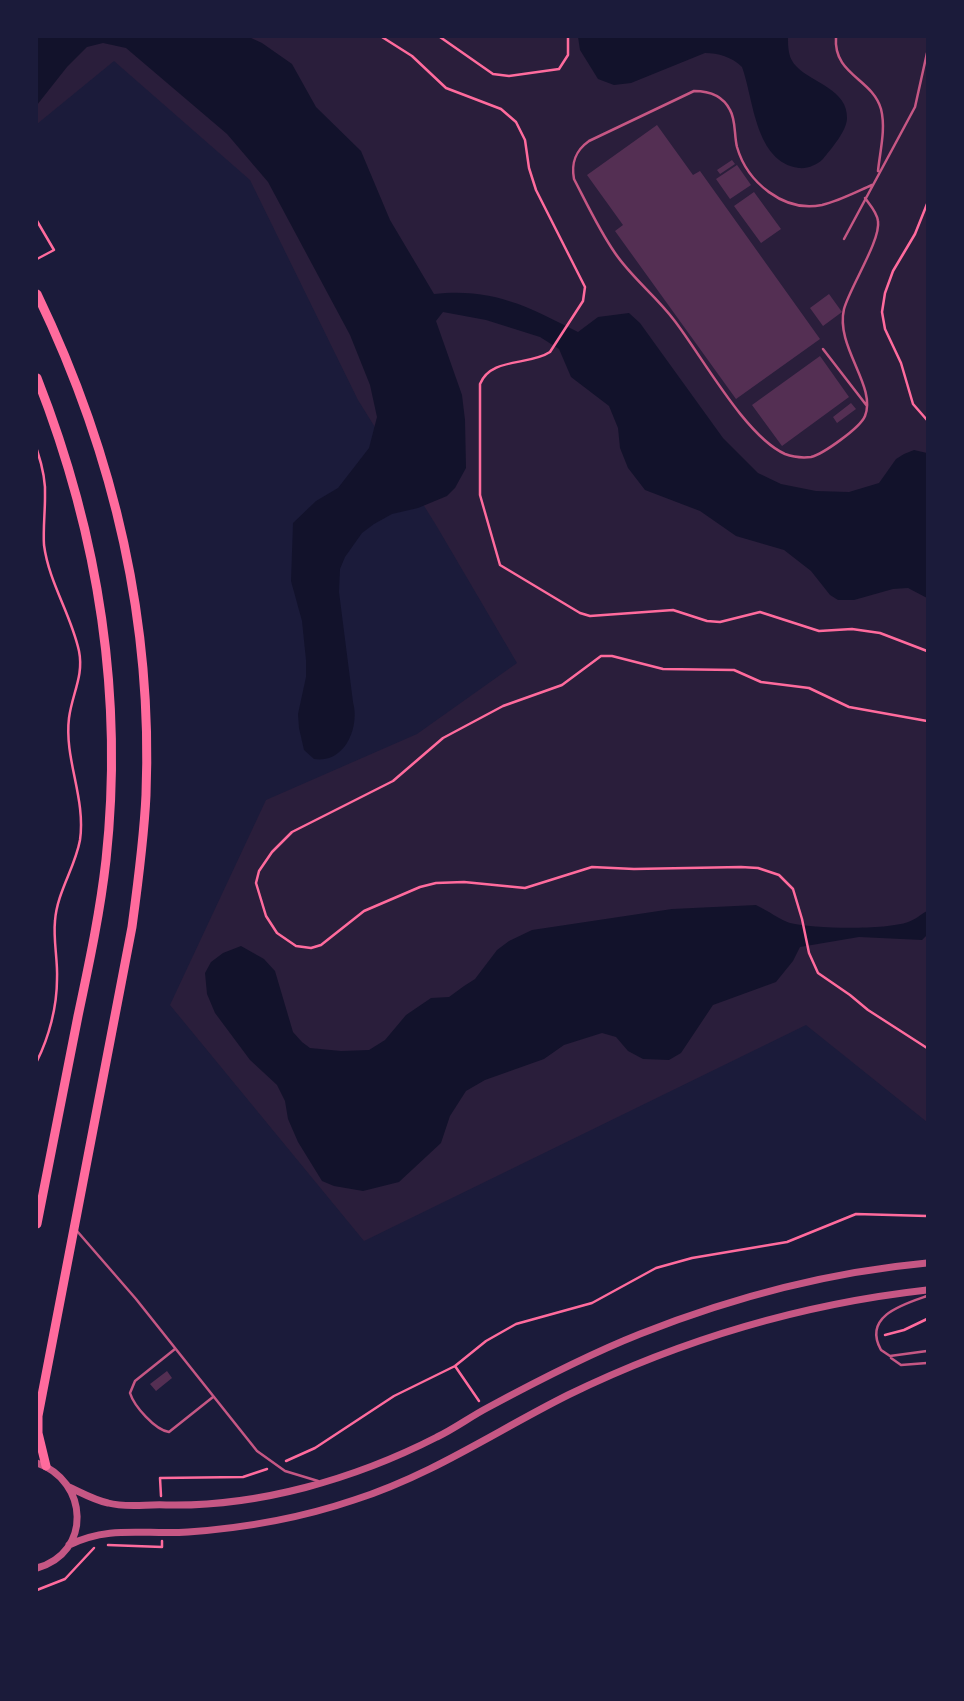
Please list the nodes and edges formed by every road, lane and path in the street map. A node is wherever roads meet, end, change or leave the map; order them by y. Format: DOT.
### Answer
graph roads {
  1 [pos="382,37"];
  2 [pos="440,37"];
  3 [pos="568,37"];
  4 [pos="836,37"];
  5 [pos="927,53"];
  6 [pos="878,174"];
  7 [pos="872,185"];
  8 [pos="865,198"];
  9 [pos="927,204"];
  10 [pos="37,221"];
  11 [pos="844,239"];
  12 [pos="37,259"];
  13 [pos="37,293"];
  14 [pos="823,349"];
  15 [pos="37,378"];
  16 [pos="867,406"];
  17 [pos="927,420"];
  18 [pos="37,450"];
  19 [pos="927,651"];
  20 [pos="927,721"];
  21 [pos="927,1048"];
  22 [pos="37,1061"];
  23 [pos="927,1216"];
  24 [pos="37,1224"];
  25 [pos="74,1228"];
  26 [pos="927,1262"];
  27 [pos="927,1290"];
  28 [pos="927,1296"];
  29 [pos="927,1319"];
  30 [pos="877,1336"];
  31 [pos="175,1349"];
  32 [pos="927,1351"];
  33 [pos="890,1356"];
  34 [pos="927,1363"];
  35 [pos="455,1366"];
  36 [pos="214,1397"];
  37 [pos="484,1409"];
  38 [pos="41,1465"];
  39 [pos="276,1466"];
  40 [pos="321,1482"];
  41 [pos="69,1487"];
  42 [pos="161,1504"];
  43 [pos="161,1533"];
  44 [pos="69,1545"];
  45 [pos="37,1568"];
  46 [pos="37,1590"];
  1 -- 19 [label="path"];
  2 -- 3 [label="path"];
  4 -- 6 [label="lane"];
  5 -- 6 [label="lane"];
  6 -- 7 [label="lane"];
  7 -- 8 [label="lane"];
  7 -- 16 [label="lane"];
  8 -- 11 [label="lane"];
  8 -- 16 [label="lane"];
  9 -- 17 [label="path"];
  10 -- 12 [label="path"];
  13 -- 25 [label="main road"];
  14 -- 16 [label="lane"];
  15 -- 24 [label="main road"];
  18 -- 22 [label="path"];
  20 -- 21 [label="path"];
  23 -- 35 [label="path"];
  25 -- 31 [label="lane"];
  25 -- 38 [label="main road"];
  26 -- 37 [label="street"];
  27 -- 43 [label="street"];
  28 -- 30 [label="lane"];
  29 -- 30 [label="path"];
  30 -- 33 [label="lane"];
  31 -- 36 [label="lane"];
  31 -- 36 [label="lane"];
  32 -- 33 [label="lane"];
  33 -- 34 [label="lane"];
  35 -- 37 [label="path"];
  35 -- 39 [label="path"];
  36 -- 39 [label="lane"];
  37 -- 40 [label="street"];
  38 -- 41 [label="street"];
  39 -- 40 [label="lane"];
  39 -- 42 [label="path"];
  40 -- 42 [label="street"];
  41 -- 42 [label="street"];
  41 -- 44 [label="street"];
  43 -- 44 [label="street"];
  43 -- 46 [label="path"];
  44 -- 45 [label="street"];
}
